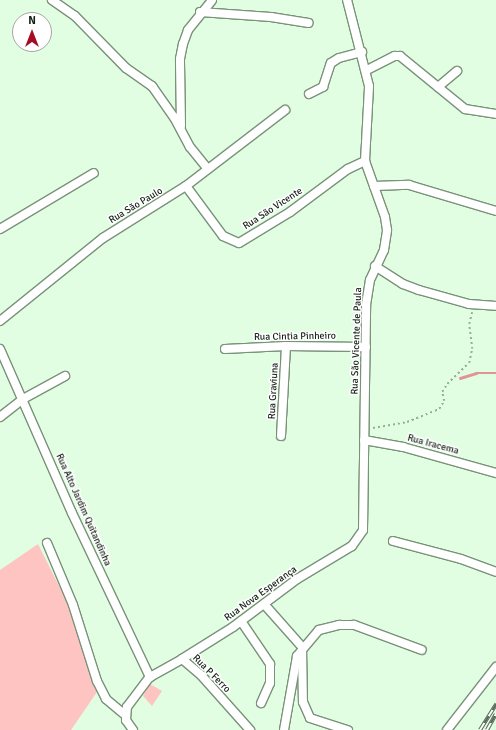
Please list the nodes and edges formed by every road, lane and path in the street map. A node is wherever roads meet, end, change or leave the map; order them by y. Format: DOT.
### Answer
graph roads {
  1 [pos="52,0"];
  2 [pos="212,0"];
  3 [pos="347,0"];
  4 [pos="200,12"];
  5 [pos="308,23"];
  6 [pos="362,52"];
  7 [pos="367,70"];
  8 [pos="458,71"];
  9 [pos="438,87"];
  10 [pos="309,94"];
  11 [pos="285,110"];
  12 [pos="496,114"];
  13 [pos="182,133"];
  14 [pos="365,161"];
  15 [pos="208,169"];
  16 [pos="94,173"];
  17 [pos="186,186"];
  18 [pos="374,186"];
  19 [pos="496,210"];
  20 [pos="0,229"];
  21 [pos="375,266"];
  22 [pos="474,304"];
  23 [pos="496,306"];
  24 [pos="0,321"];
  25 [pos="286,346"];
  26 [pos="366,347"];
  27 [pos="0,349"];
  28 [pos="224,349"];
  29 [pos="65,376"];
  30 [pos="23,399"];
  31 [pos="0,417"];
  32 [pos="364,428"];
  33 [pos="281,436"];
  34 [pos="364,440"];
  35 [pos="496,473"];
  36 [pos="393,541"];
  37 [pos="47,543"];
  38 [pos="352,546"];
  39 [pos="496,572"];
  40 [pos="264,604"];
  41 [pos="241,621"];
  42 [pos="302,647"];
  43 [pos="422,650"];
  44 [pos="182,659"];
  45 [pos="496,667"];
  46 [pos="150,677"];
  47 [pos="261,703"];
  48 [pos="124,714"];
  49 [pos="133,730"];
  50 [pos="250,730"];
  51 [pos="284,730"];
  52 [pos="348,730"];
  53 [pos="447,730"];
  1 -- 13 [label="street"];
  2 -- 4 [label="street"];
  3 -- 6 [label="street, Rua São Vicente de Paula"];
  4 -- 5 [label="street"];
  4 -- 13 [label="street"];
  6 -- 7 [label="street, Rua São Vicente de Paula"];
  6 -- 10 [label="street"];
  7 -- 9 [label="street"];
  7 -- 14 [label="street, Rua São Vicente de Paula"];
  8 -- 9 [label="street"];
  9 -- 12 [label="street"];
  11 -- 15 [label="street, Rua São Paulo"];
  13 -- 15 [label="street"];
  14 -- 17 [label="street, Rua São Vicente"];
  14 -- 18 [label="street, Rua São Vicente de Paula"];
  15 -- 17 [label="street, Rua São Paulo"];
  16 -- 20 [label="street"];
  17 -- 24 [label="street, Rua São Paulo"];
  18 -- 19 [label="street"];
  18 -- 21 [label="street, Rua São Vicente de Paula"];
  21 -- 22 [label="street"];
  21 -- 26 [label="street, Rua São Vicente de Paula"];
  22 -- 23 [label="street"];
  22 -- 32 [label="path"];
  25 -- 26 [label="street, Rua Cintia Pinheiro"];
  25 -- 28 [label="street, Rua Cintia Pinheiro"];
  25 -- 33 [label="street, Rua Graviuna"];
  26 -- 32 [label="street, Rua São Vicente de Paula"];
  27 -- 30 [label="street, Rua Alto Jardim Quitandinha"];
  29 -- 30 [label="street"];
  30 -- 31 [label="street"];
  30 -- 46 [label="street, Rua Alto Jardim Quitandinha"];
  32 -- 34 [label="street, Rua São Vicente de Paula"];
  34 -- 35 [label="street, Rua Iracema"];
  34 -- 38 [label="street, Rua São Vicente de Paula"];
  36 -- 39 [label="street"];
  37 -- 48 [label="street"];
  38 -- 40 [label="street, Rua Nova Esperança"];
  40 -- 41 [label="street, Rua Nova Esperança"];
  40 -- 42 [label="street"];
  41 -- 44 [label="street, Rua Nova Esperança"];
  41 -- 47 [label="street"];
  42 -- 43 [label="street"];
  42 -- 51 [label="street"];
  42 -- 52 [label="street"];
  44 -- 46 [label="street, Rua P Ferro"];
  44 -- 50 [label="street, Rua P Ferro"];
  45 -- 53 [label="street"];
  46 -- 48 [label="street"];
  48 -- 49 [label="street"];
}
